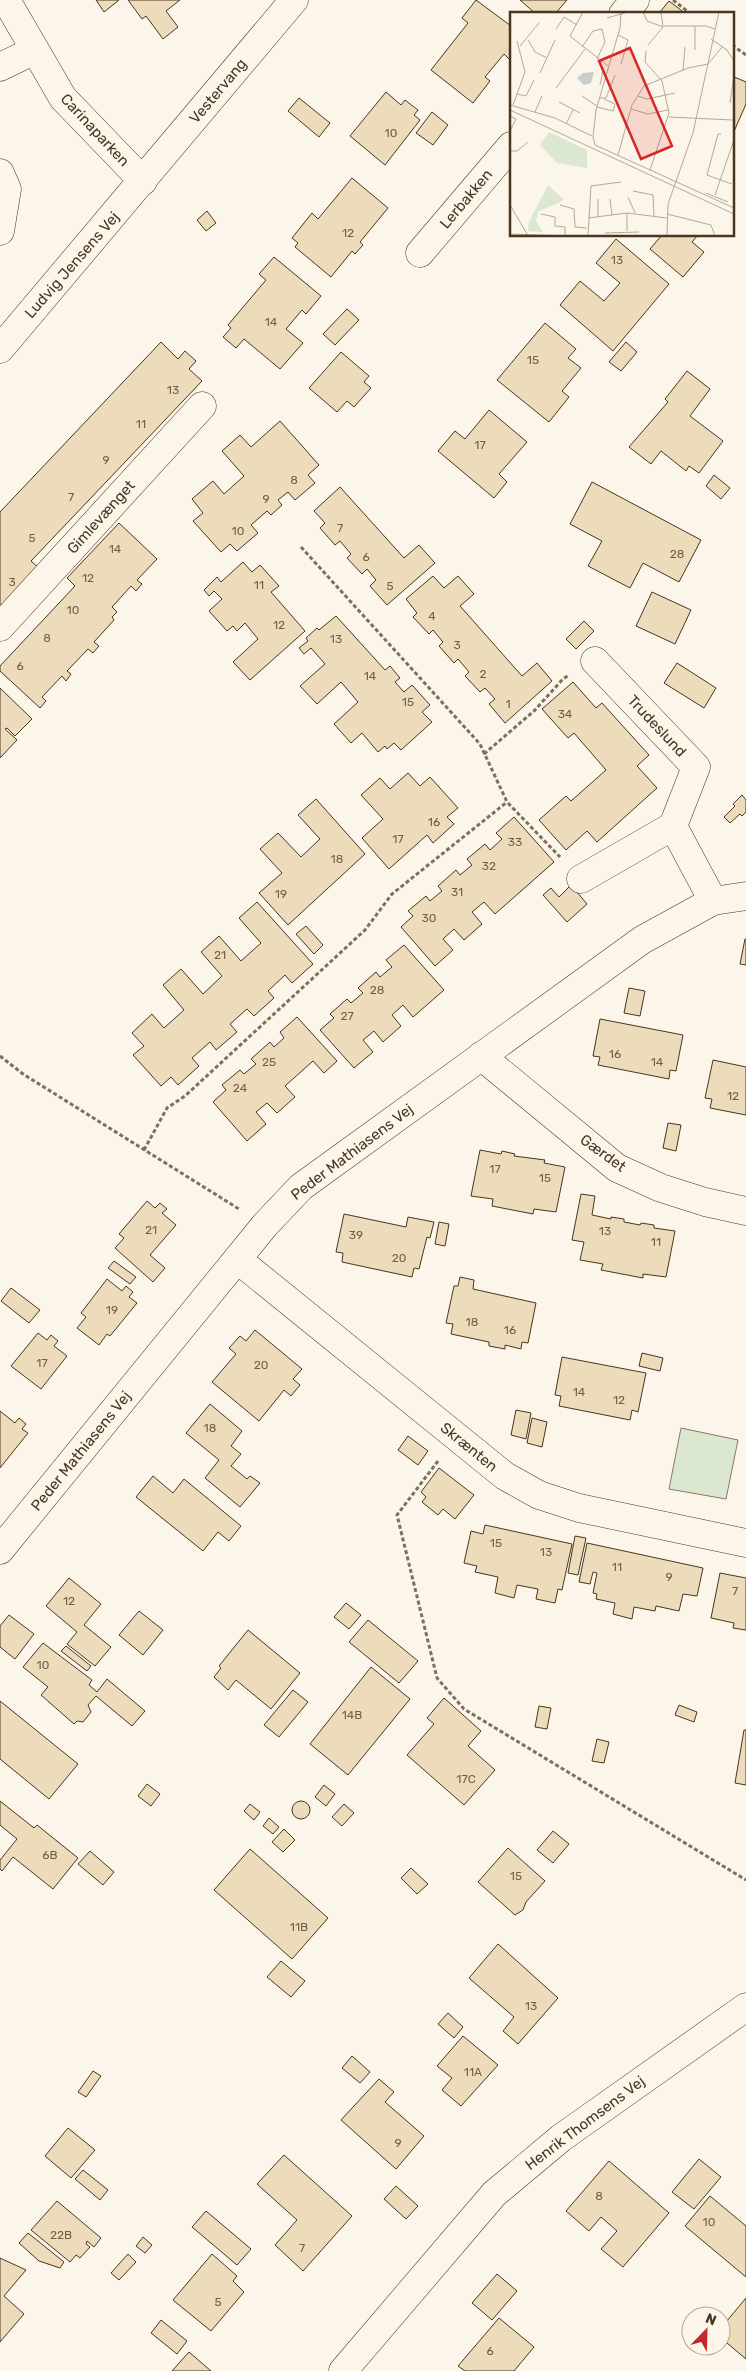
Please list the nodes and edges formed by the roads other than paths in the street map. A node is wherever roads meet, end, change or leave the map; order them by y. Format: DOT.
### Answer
graph roads {
  1 [pos="6,0"];
  2 [pos="294,0"];
  3 [pos="635,0"];
  4 [pos="625,12"];
  5 [pos="35,50"];
  6 [pos="0,67"];
  7 [pos="510,147"];
  8 [pos="0,173"];
  9 [pos="143,181"];
  10 [pos="0,231"];
  11 [pos="420,253"];
  12 [pos="0,349"];
  13 [pos="202,406"];
  14 [pos="0,627"];
  15 [pos="595,661"];
  16 [pos="673,826"];
  17 [pos="581,879"];
  18 [pos="746,896"];
  19 [pos="713,902"];
  20 [pos="480,1056"];
  21 [pos="746,1211"];
  22 [pos="237,1259"];
  23 [pos="746,1543"];
  24 [pos="0,1550"];
  25 [pos="746,2007"];
  26 [pos="343,2371"];
  1 -- 5 [label="street, Carinaparken"];
  2 -- 9 [label="street, Vestervang"];
  3 -- 4 [label="street"];
  5 -- 6 [label="street"];
  5 -- 9 [label="street, Carinaparken"];
  7 -- 11 [label="street, Lerbakken"];
  8 -- 10 [label="street"];
  9 -- 12 [label="street, Ludvig Jensens Vej"];
  13 -- 14 [label="street, Gimlevænget"];
  15 -- 16 [label="street, Trudeslund"];
  16 -- 17 [label="street"];
  16 -- 19 [label="street"];
  18 -- 19 [label="street, Peder Mathiasens Vej"];
  19 -- 20 [label="street, Peder Mathiasens Vej"];
  20 -- 21 [label="street, Gærdet"];
  20 -- 22 [label="street, Peder Mathiasens Vej"];
  22 -- 23 [label="street, Skrænten"];
  22 -- 24 [label="street, Peder Mathiasens Vej"];
  25 -- 26 [label="street, Henrik Thomsens Vej"];
}
